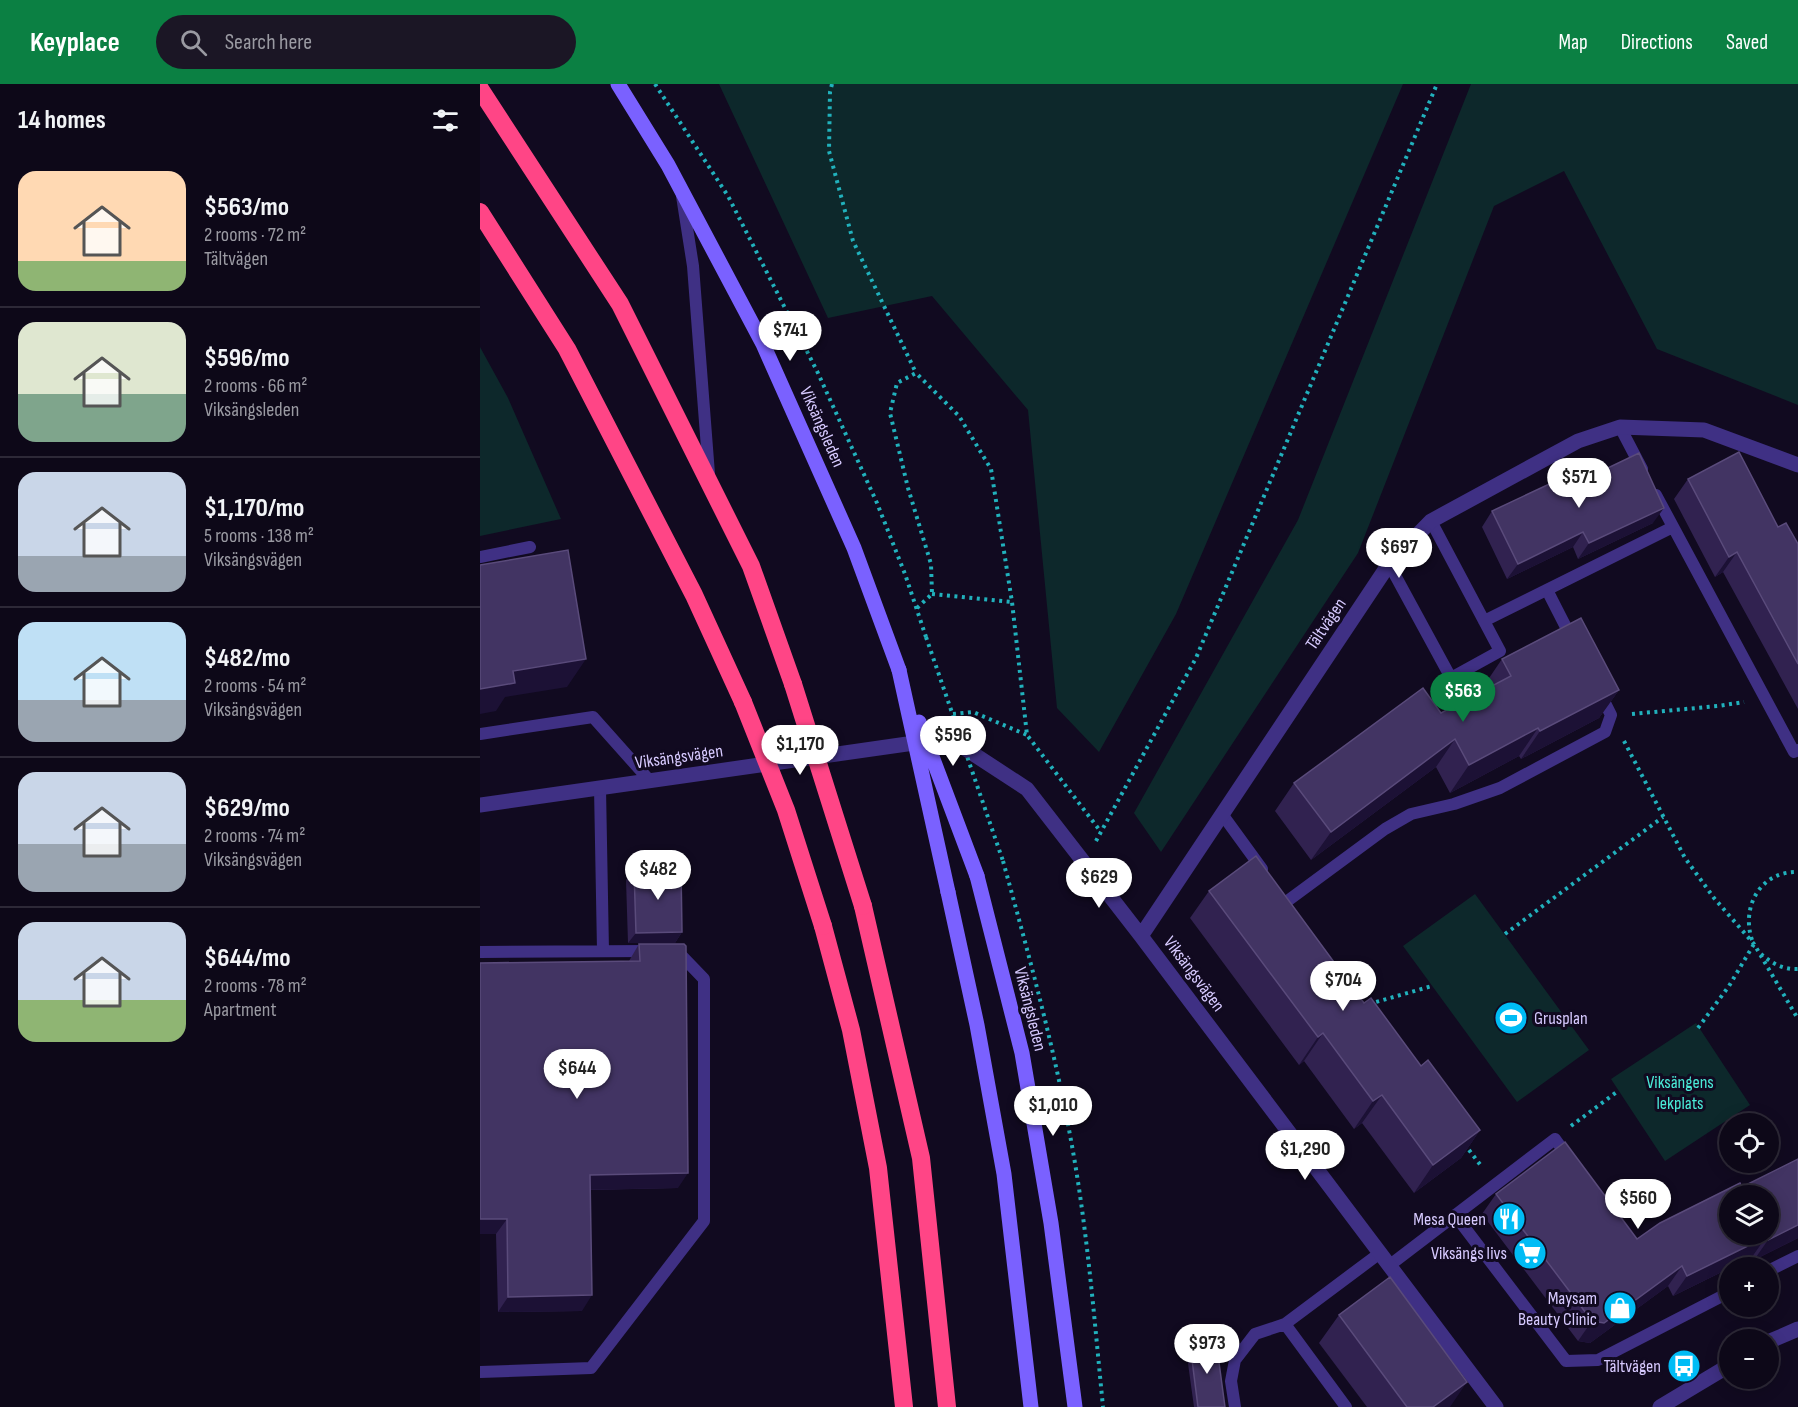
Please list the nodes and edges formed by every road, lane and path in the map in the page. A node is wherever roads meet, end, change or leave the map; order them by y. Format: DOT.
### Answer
graph roads {
  1 [pos="618,84"];
  2 [pos="654,84"];
  3 [pos="832,84"];
  4 [pos="1437,84"];
  5 [pos="480,89"];
  6 [pos="681,189"];
  7 [pos="480,212"];
  8 [pos="915,373"];
  9 [pos="1620,428"];
  10 [pos="1798,465"];
  11 [pos="710,482"];
  12 [pos="1431,521"];
  13 [pos="1673,527"];
  14 [pos="530,547"];
  15 [pos="480,557"];
  16 [pos="1389,564"];
  17 [pos="1547,590"];
  18 [pos="932,594"];
  19 [pos="1012,602"];
  20 [pos="917,608"];
  21 [pos="1484,621"];
  22 [pos="1579,652"];
  23 [pos="899,670"];
  24 [pos="1595,684"];
  25 [pos="1765,698"];
  26 [pos="1611,715"];
  27 [pos="480,734"];
  28 [pos="1798,750"];
  29 [pos="650,781"];
  30 [pos="600,788"];
  31 [pos="480,805"];
  32 [pos="1222,814"];
  33 [pos="1663,817"];
  34 [pos="1101,832"];
  35 [pos="1084,862"];
  36 [pos="1798,872"];
  37 [pos="1267,875"];
  38 [pos="1286,902"];
  39 [pos="1505,934"];
  40 [pos="1141,936"];
  41 [pos="1754,944"];
  42 [pos="603,951"];
  43 [pos="480,952"];
  44 [pos="1798,969"];
  45 [pos="1432,986"];
  46 [pos="1363,1006"];
  47 [pos="1798,1019"];
  48 [pos="1698,1028"];
  49 [pos="1618,1091"];
  50 [pos="1555,1139"];
  51 [pos="1574,1166"];
  52 [pos="1455,1215"];
  53 [pos="1798,1256"];
  54 [pos="1385,1259"];
  55 [pos="1779,1266"];
  56 [pos="1719,1298"];
  57 [pos="1285,1324"];
  58 [pos="1798,1329"];
  59 [pos="1779,1337"];
  60 [pos="480,1372"];
  61 [pos="1719,1372"];
  62 [pos="904,1407"];
  63 [pos="947,1407"];
  64 [pos="1031,1407"];
  65 [pos="1075,1407"];
  66 [pos="1102,1407"];
  67 [pos="1235,1407"];
  68 [pos="1346,1407"];
  69 [pos="1496,1407"];
  70 [pos="1660,1407"];
  1 -- 6 [label="main road, Viksängsleden"];
  2 -- 20 [label="path"];
  3 -- 8 [label="path"];
  4 -- 34 [label="path"];
  5 -- 11 [label="highway"];
  6 -- 11 [label="lane"];
  6 -- 23 [label="main road, Viksängsleden"];
  7 -- 62 [label="highway, bridge"];
  8 -- 18 [label="path"];
  8 -- 19 [label="path"];
  9 -- 10 [label="street, Tältvägen"];
  9 -- 12 [label="street, Tältvägen"];
  9 -- 13 [label="lane"];
  11 -- 63 [label="highway, bridge"];
  12 -- 16 [label="street, Tältvägen"];
  12 -- 21 [label="lane"];
  13 -- 17 [label="lane"];
  13 -- 25 [label="lane"];
  14 -- 15 [label="lane"];
  16 -- 21 [label="lane"];
  16 -- 32 [label="street, Tältvägen"];
  17 -- 21 [label="lane"];
  17 -- 22 [label="lane"];
  18 -- 19 [label="path"];
  18 -- 20 [label="path"];
  19 -- 34 [label="path"];
  20 -- 66 [label="path, bridge"];
  23 -- 64 [label="main road, Viksängsleden, bridge"];
  23 -- 65 [label="main road, Viksängsleden, bridge"];
  24 -- 26 [label="lane"];
  25 -- 26 [label="path"];
  25 -- 28 [label="lane"];
  26 -- 33 [label="path"];
  26 -- 38 [label="lane"];
  27 -- 29 [label="lane"];
  29 -- 30 [label="street, Viksängsvägen"];
  29 -- 35 [label="street, Viksängsvägen"];
  30 -- 31 [label="street, Viksängsvägen"];
  30 -- 42 [label="lane"];
  32 -- 37 [label="lane"];
  32 -- 40 [label="street, Tältvägen"];
  33 -- 39 [label="path"];
  33 -- 41 [label="path"];
  34 -- 35 [label="path"];
  35 -- 40 [label="street, Viksängsvägen"];
  36 -- 41 [label="path"];
  40 -- 54 [label="street, Viksängsvägen"];
  41 -- 44 [label="path"];
  41 -- 47 [label="path"];
  41 -- 48 [label="path"];
  42 -- 43 [label="lane"];
  42 -- 60 [label="lane"];
  45 -- 46 [label="path"];
  49 -- 50 [label="path"];
  50 -- 51 [label="lane"];
  50 -- 52 [label="lane"];
  52 -- 54 [label="lane"];
  52 -- 56 [label="lane"];
  53 -- 55 [label="lane"];
  54 -- 57 [label="lane"];
  54 -- 69 [label="street, Viksängsvägen"];
  57 -- 67 [label="lane"];
  57 -- 68 [label="lane"];
  58 -- 59 [label="street"];
  61 -- 70 [label="street"];
}
